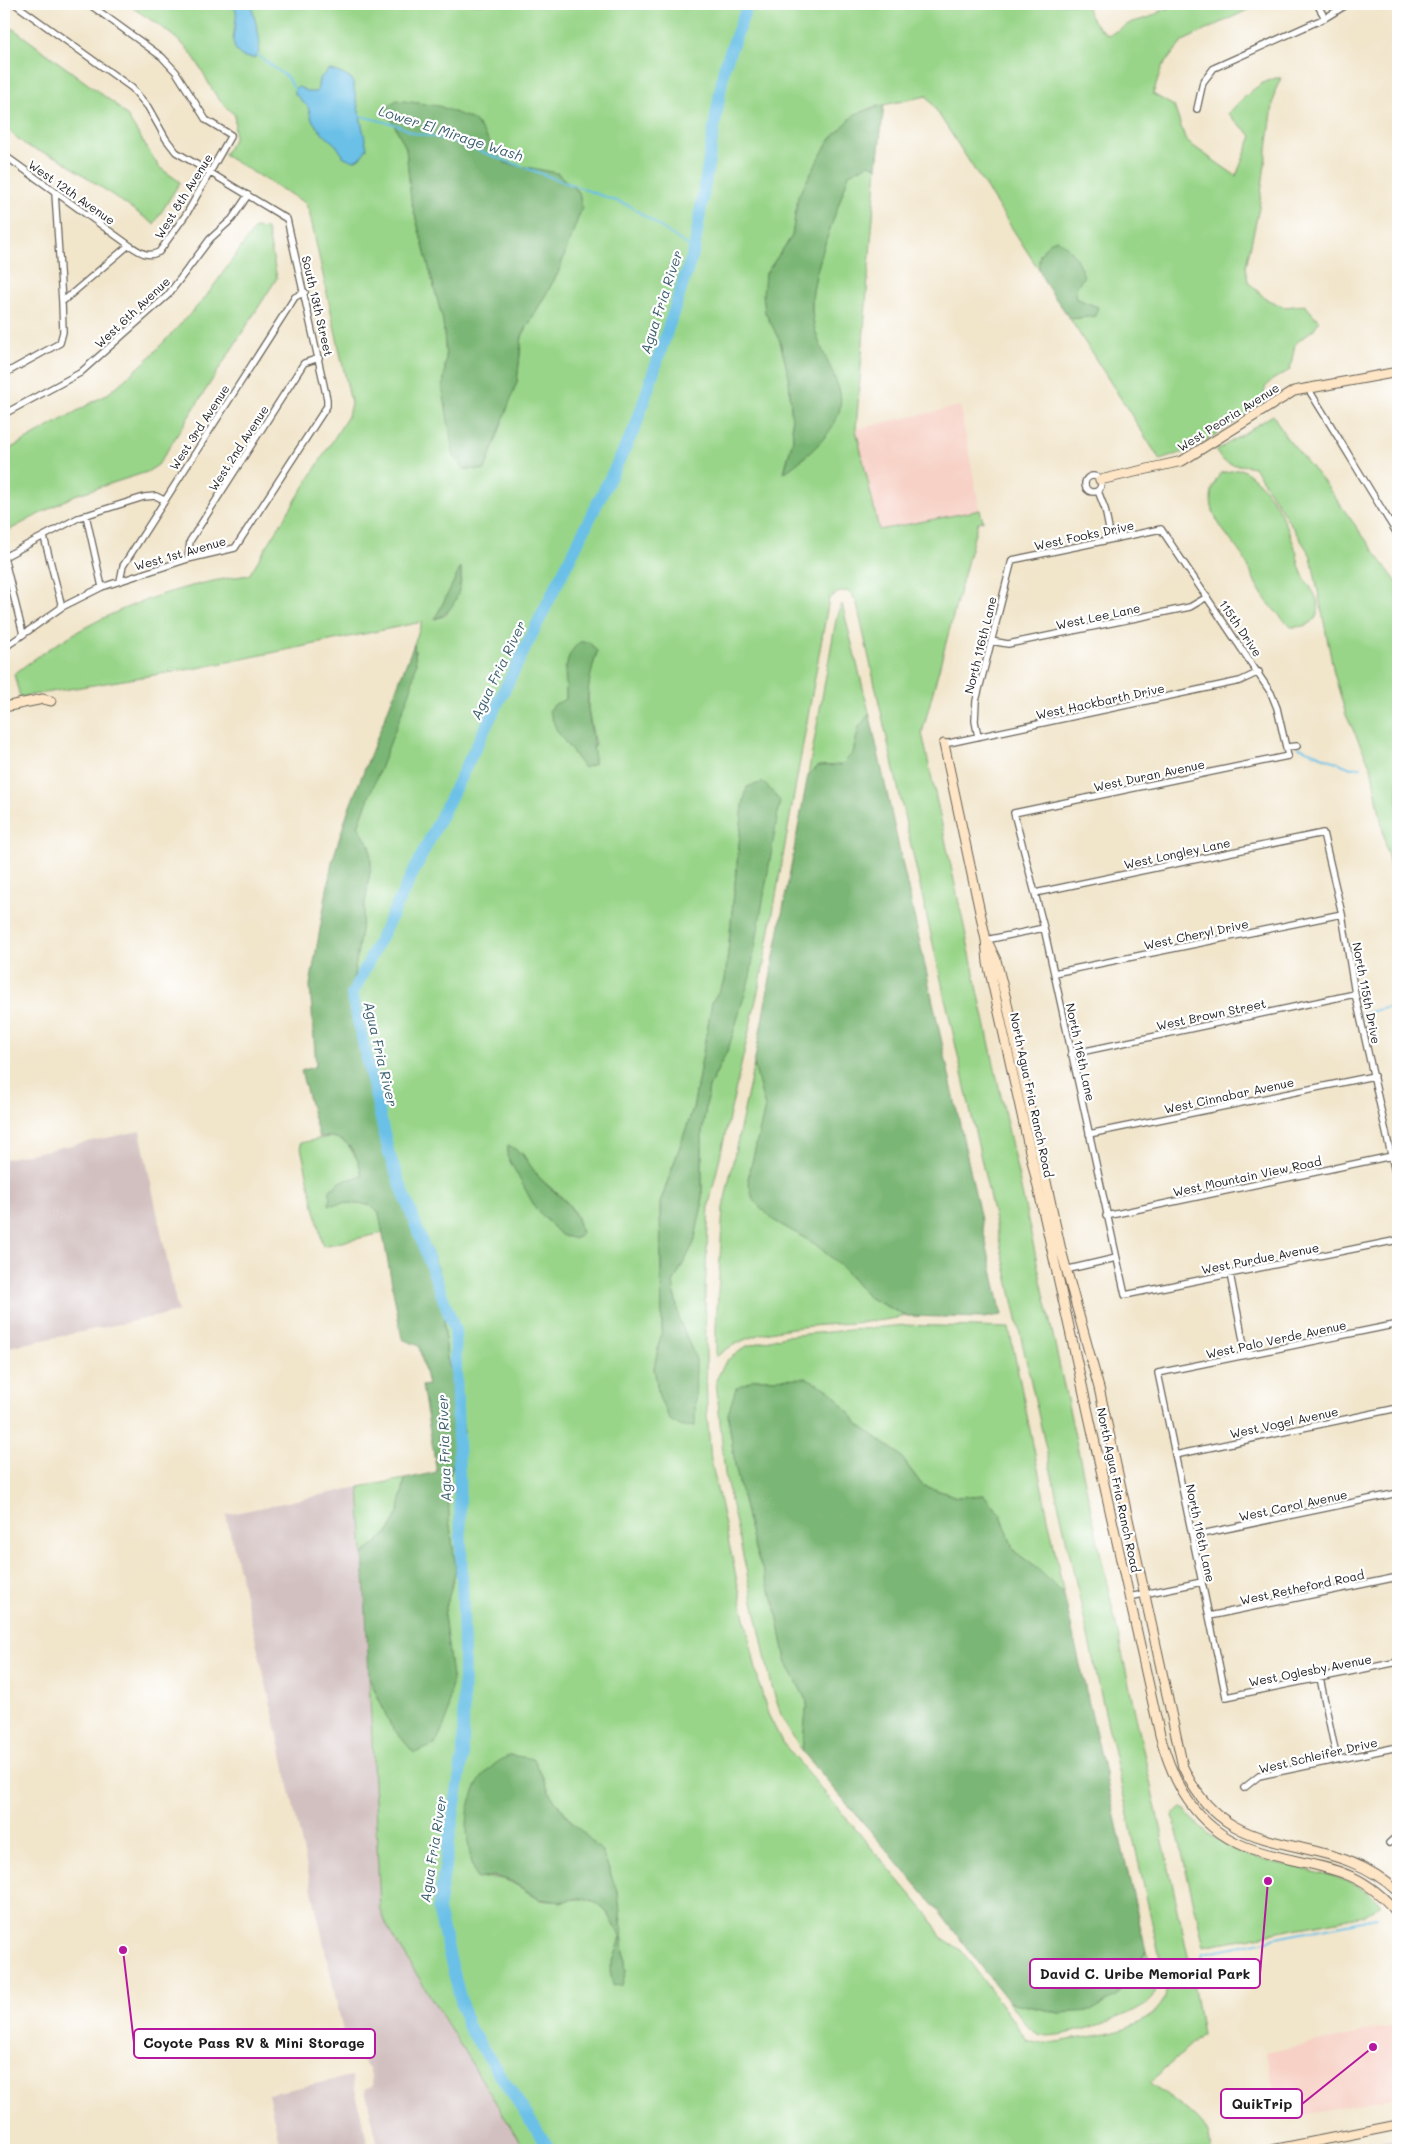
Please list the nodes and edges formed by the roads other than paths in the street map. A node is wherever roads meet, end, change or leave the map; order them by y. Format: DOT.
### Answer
graph roads {
  1 [pos="15,4"];
  2 [pos="89,4"];
  3 [pos="1317,4"];
  4 [pos="1348,4"];
  5 [pos="1325,18"];
  6 [pos="1196,110"];
  7 [pos="4,155"];
  8 [pos="210,173"];
  9 [pos="55,193"];
  10 [pos="248,195"];
  11 [pos="129,245"];
  12 [pos="305,292"];
  13 [pos="62,302"];
  14 [pos="319,358"];
  15 [pos="1398,372"];
  16 [pos="4,374"];
  17 [pos="1306,387"];
  18 [pos="328,399"];
  19 [pos="4,414"];
  20 [pos="1100,480"];
  21 [pos="1098,491"];
  22 [pos="164,500"];
  23 [pos="86,516"];
  24 [pos="1161,529"];
  25 [pos="1398,535"];
  26 [pos="44,537"];
  27 [pos="1111,539"];
  28 [pos="4,557"];
  29 [pos="188,559"];
  30 [pos="1012,560"];
  31 [pos="120,581"];
  32 [pos="102,587"];
  33 [pos="1207,597"];
  34 [pos="62,607"];
  35 [pos="23,634"];
  36 [pos="991,642"];
  37 [pos="4,648"];
  38 [pos="1259,672"];
  39 [pos="51,701"];
  40 [pos="4,707"];
  41 [pos="978,736"];
  42 [pos="944,744"];
  43 [pos="1297,746"];
  44 [pos="1286,748"];
  45 [pos="1288,756"];
  46 [pos="1014,813"];
  47 [pos="1323,834"];
  48 [pos="1035,893"];
  49 [pos="1342,914"];
  50 [pos="1044,928"];
  51 [pos="986,940"];
  52 [pos="1054,973"];
  53 [pos="1355,994"];
  54 [pos="1071,1054"];
  55 [pos="1374,1076"];
  56 [pos="1089,1134"];
  57 [pos="1392,1156"];
  58 [pos="1398,1186"];
  59 [pos="1106,1216"];
  60 [pos="1398,1240"];
  61 [pos="1116,1258"];
  62 [pos="1062,1270"];
  63 [pos="1230,1274"];
  64 [pos="1125,1295"];
  65 [pos="1398,1324"];
  66 [pos="1246,1355"];
  67 [pos="1158,1373"];
  68 [pos="1398,1408"];
  69 [pos="1175,1455"];
  70 [pos="1398,1493"];
  71 [pos="1192,1536"];
  72 [pos="1398,1578"];
  73 [pos="1202,1582"];
  74 [pos="1144,1594"];
  75 [pos="1129,1596"];
  76 [pos="1209,1616"];
  77 [pos="1398,1662"];
  78 [pos="1320,1678"];
  79 [pos="1226,1697"];
  80 [pos="1398,1747"];
  81 [pos="1337,1760"];
  82 [pos="1244,1788"];
  83 [pos="1398,1836"];
  84 [pos="1389,1843"];
  85 [pos="1386,1881"];
  86 [pos="1377,1892"];
  87 [pos="1398,1892"];
  88 [pos="1398,1914"];
  89 [pos="1398,2125"];
  90 [pos="1272,2150"];
  1 -- 8 [label="street"];
  2 -- 8 [label="street, West 8th Avenue"];
  3 -- 5 [label="street"];
  4 -- 5 [label="street"];
  5 -- 6 [label="street"];
  7 -- 9 [label="street, West 12th Avenue"];
  8 -- 10 [label="street"];
  8 -- 11 [label="street, West 8th Avenue"];
  9 -- 11 [label="street, West 12th Avenue"];
  9 -- 13 [label="street"];
  10 -- 12 [label="street, South 13th Street"];
  10 -- 19 [label="street, West 6th Avenue"];
  11 -- 13 [label="street"];
  12 -- 14 [label="street, South 13th Street"];
  12 -- 22 [label="street, West 3rd Avenue"];
  13 -- 16 [label="street"];
  14 -- 18 [label="street, South 13th Street"];
  14 -- 29 [label="street, West 2nd Avenue"];
  15 -- 17 [label="street, West Peoria Avenue"];
  17 -- 20 [label="street, West Peoria Avenue"];
  17 -- 25 [label="street"];
  18 -- 29 [label="street, West 1st Avenue"];
  20 -- 21 [label="street"];
  20 -- 21 [label="street"];
  21 -- 27 [label="street"];
  22 -- 23 [label="street"];
  22 -- 31 [label="street, West 3rd Avenue"];
  23 -- 26 [label="street"];
  23 -- 32 [label="street"];
  24 -- 27 [label="street, West Fooks Drive"];
  24 -- 33 [label="street, 115th Drive"];
  26 -- 28 [label="street"];
  26 -- 34 [label="street"];
  27 -- 30 [label="street, West Fooks Drive"];
  28 -- 35 [label="street"];
  29 -- 31 [label="street, West 1st Avenue"];
  30 -- 36 [label="street, North 116th Lane"];
  31 -- 32 [label="street, West 1st Avenue"];
  32 -- 34 [label="street, West 1st Avenue"];
  33 -- 36 [label="street, West Lee Lane"];
  33 -- 38 [label="street, 115th Drive"];
  34 -- 35 [label="street, West 1st Avenue"];
  35 -- 37 [label="street, West 1st Avenue"];
  36 -- 41 [label="street, North 116th Lane"];
  38 -- 41 [label="street, West Hackbarth Drive"];
  38 -- 44 [label="street, 115th Drive"];
  39 -- 40 [label="street"];
  41 -- 42 [label="street, West Hackbarth Drive"];
  42 -- 51 [label="street, North Agua Fria Ranch Road"];
  43 -- 44 [label="street"];
  44 -- 45 [label="street, 115th Drive"];
  45 -- 46 [label="street, West Duran Avenue"];
  46 -- 48 [label="street, North 116th Lane"];
  47 -- 48 [label="street, West Longley Lane"];
  47 -- 49 [label="street, North 115th Drive"];
  48 -- 50 [label="street, North 116th Lane"];
  49 -- 52 [label="street, West Cheryl Drive"];
  49 -- 53 [label="street, North 115th Drive"];
  50 -- 51 [label="street"];
  50 -- 52 [label="street, North 116th Lane"];
  51 -- 62 [label="street, North Agua Fria Ranch Road"];
  52 -- 54 [label="street, North 116th Lane"];
  53 -- 54 [label="street, West Brown Street"];
  53 -- 55 [label="street, North 115th Drive"];
  54 -- 56 [label="street, North 116th Lane"];
  55 -- 56 [label="street, West Cinnabar Avenue"];
  55 -- 57 [label="street, North 115th Drive"];
  56 -- 59 [label="street, North 116th Lane"];
  57 -- 58 [label="street, North 115th Drive"];
  57 -- 59 [label="street, West Mountain View Road"];
  59 -- 61 [label="street, North 116th Lane"];
  60 -- 63 [label="street, West Purdue Avenue"];
  61 -- 62 [label="street"];
  61 -- 64 [label="street, North 116th Lane"];
  62 -- 74 [label="street, North Agua Fria Ranch Road"];
  62 -- 75 [label="street, North Agua Fria Ranch Road"];
  63 -- 64 [label="street, West Purdue Avenue"];
  63 -- 66 [label="street"];
  65 -- 66 [label="street, West Palo Verde Avenue"];
  66 -- 67 [label="street, West Palo Verde Avenue"];
  67 -- 69 [label="street, North 116th Lane"];
  68 -- 69 [label="street, West Vogel Avenue"];
  69 -- 71 [label="street, North 116th Lane"];
  70 -- 71 [label="street, West Carol Avenue"];
  71 -- 73 [label="street, North 116th Lane"];
  72 -- 76 [label="street, West Retheford Road"];
  73 -- 74 [label="street"];
  73 -- 76 [label="street, North 116th Lane"];
  74 -- 75 [label="street"];
  74 -- 85 [label="street, North Agua Fria Ranch Road"];
  75 -- 86 [label="street, North Agua Fria Ranch Road"];
  76 -- 79 [label="street, North 116th Lane"];
  77 -- 78 [label="street, West Oglesby Avenue"];
  78 -- 79 [label="street, West Oglesby Avenue"];
  78 -- 81 [label="street"];
  80 -- 81 [label="street, West Schleifer Drive"];
  81 -- 82 [label="street, West Schleifer Drive"];
  83 -- 84 [label="street"];
  85 -- 86 [label="street"];
  85 -- 87 [label="street, North Agua Fria Ranch Road"];
  86 -- 88 [label="street, North Agua Fria Ranch Road"];
  89 -- 90 [label="street"];
}
